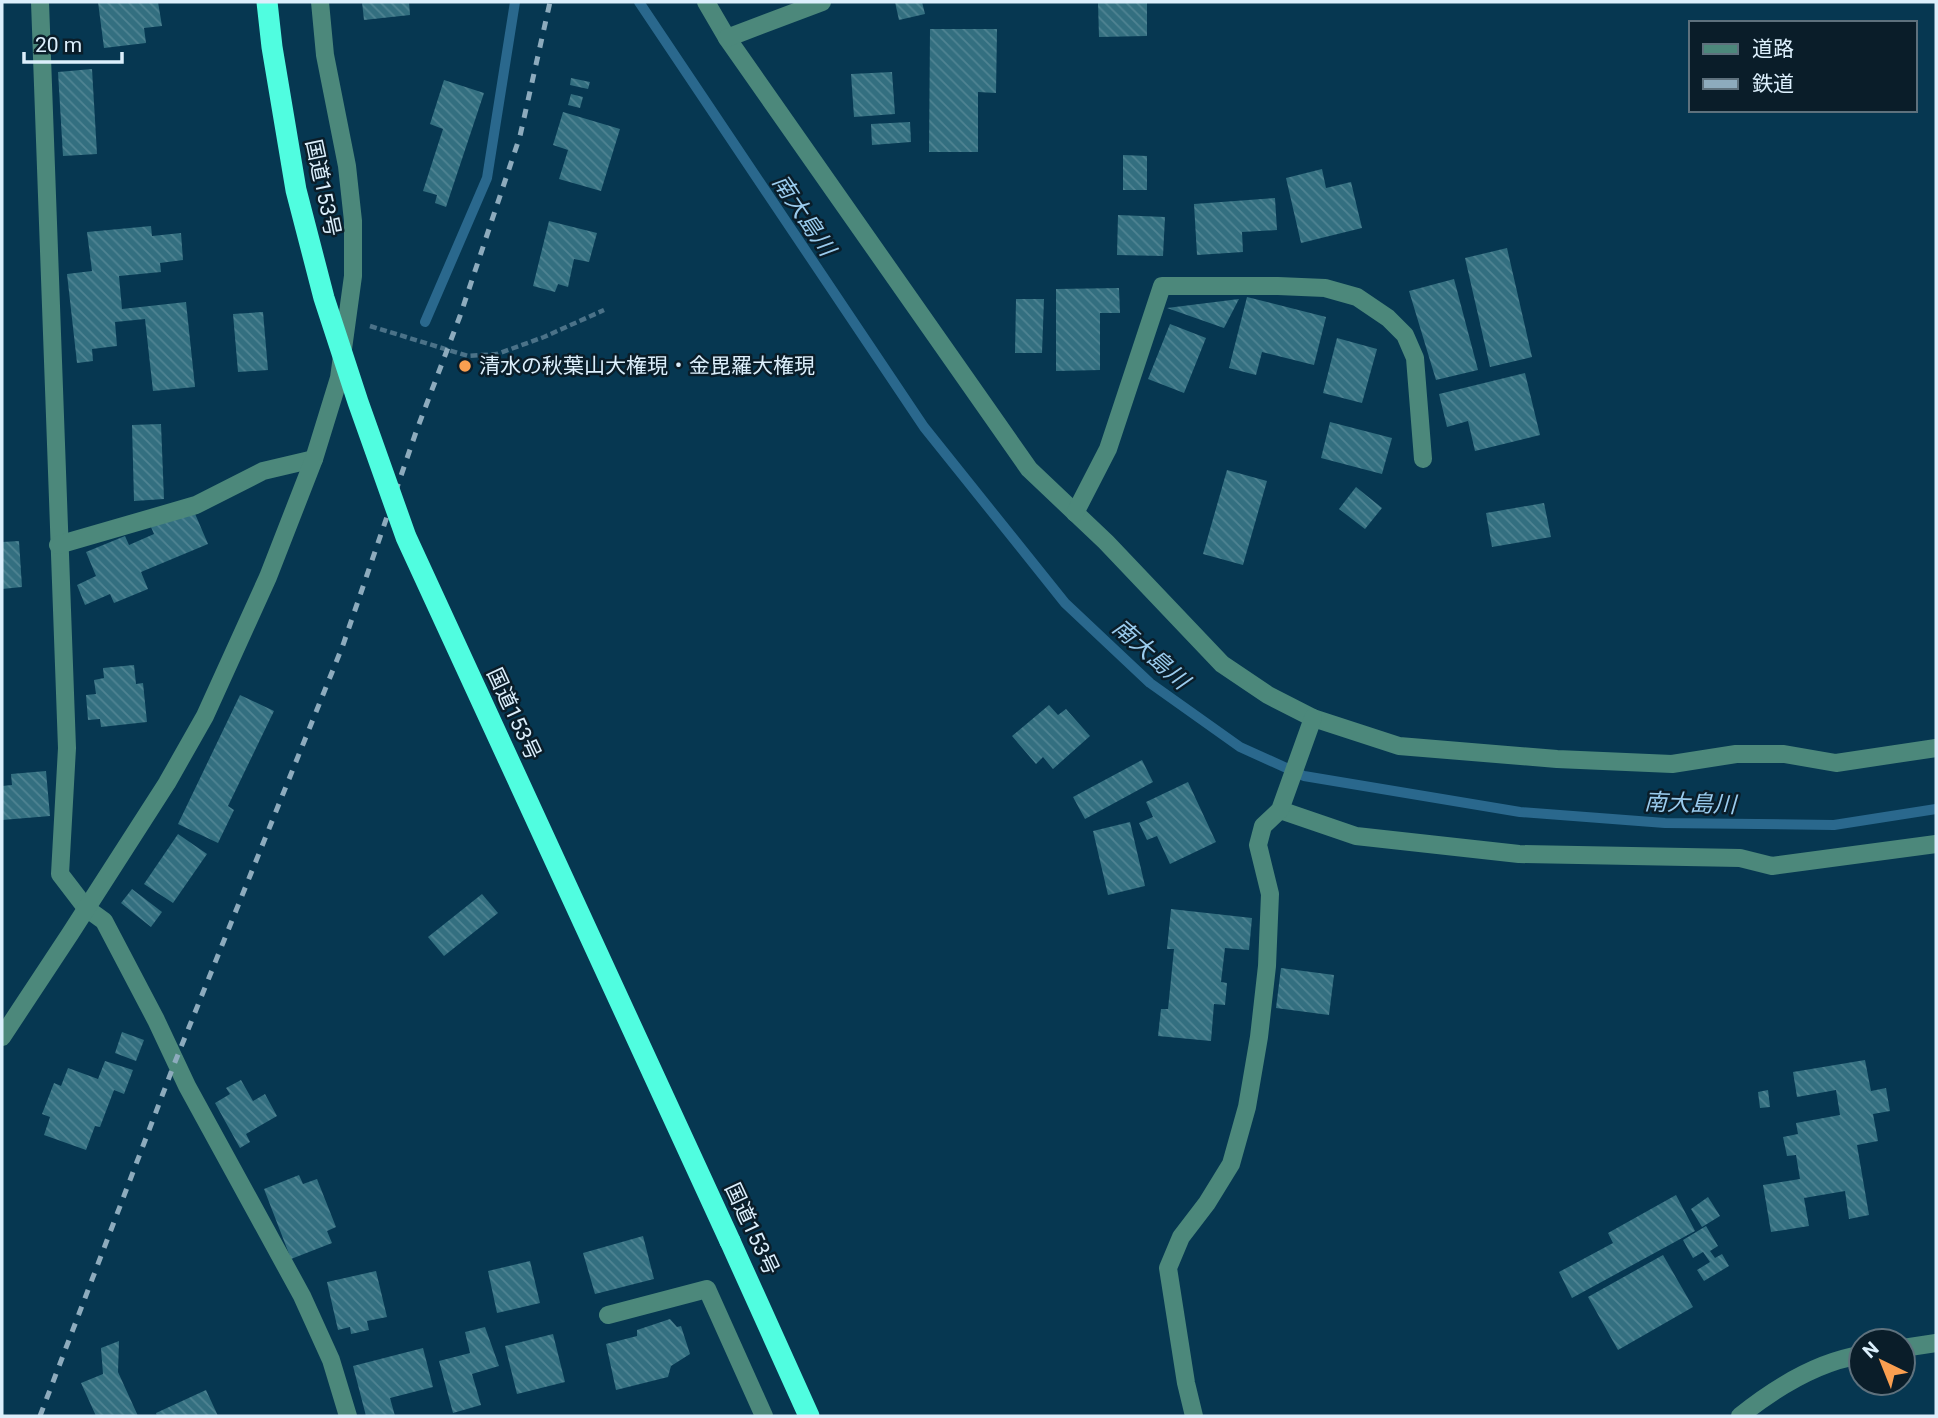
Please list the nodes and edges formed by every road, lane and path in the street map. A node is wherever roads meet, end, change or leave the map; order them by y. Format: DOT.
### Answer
graph roads {
  1 [pos="40,2"];
  2 [pos="267,2"];
  3 [pos="320,2"];
  4 [pos="706,2"];
  5 [pos="822,2"];
  6 [pos="727,38"];
  7 [pos="604,310"];
  8 [pos="371,326"];
  9 [pos="314,459"];
  10 [pos="1423,460"];
  11 [pos="1075,513"];
  12 [pos="58,545"];
  13 [pos="1313,718"];
  14 [pos="1936,748"];
  15 [pos="1280,810"];
  16 [pos="1936,844"];
  17 [pos="86,908"];
  18 [pos="2,1037"];
  19 [pos="607,1315"];
  20 [pos="1936,1343"];
  21 [pos="1917,1346"];
  22 [pos="1847,1359"];
  23 [pos="348,1416"];
  24 [pos="764,1416"];
  25 [pos="809,1416"];
  26 [pos="1194,1416"];
  27 [pos="1740,1416"];
  1 -- 12 [label="street"];
  2 -- 25 [label="highway, 国道153号, bridge"];
  3 -- 9 [label="street"];
  4 -- 6 [label="street"];
  5 -- 6 [label="street"];
  6 -- 11 [label="street"];
  7 -- 8 [label="path"];
  9 -- 12 [label="street"];
  9 -- 17 [label="street"];
  10 -- 11 [label="street"];
  11 -- 13 [label="street"];
  12 -- 17 [label="street"];
  13 -- 14 [label="street"];
  13 -- 15 [label="street"];
  15 -- 16 [label="street"];
  15 -- 26 [label="street"];
  17 -- 18 [label="street"];
  17 -- 23 [label="street"];
  19 -- 24 [label="street"];
  20 -- 21 [label="street"];
  22 -- 27 [label="street"];
}
